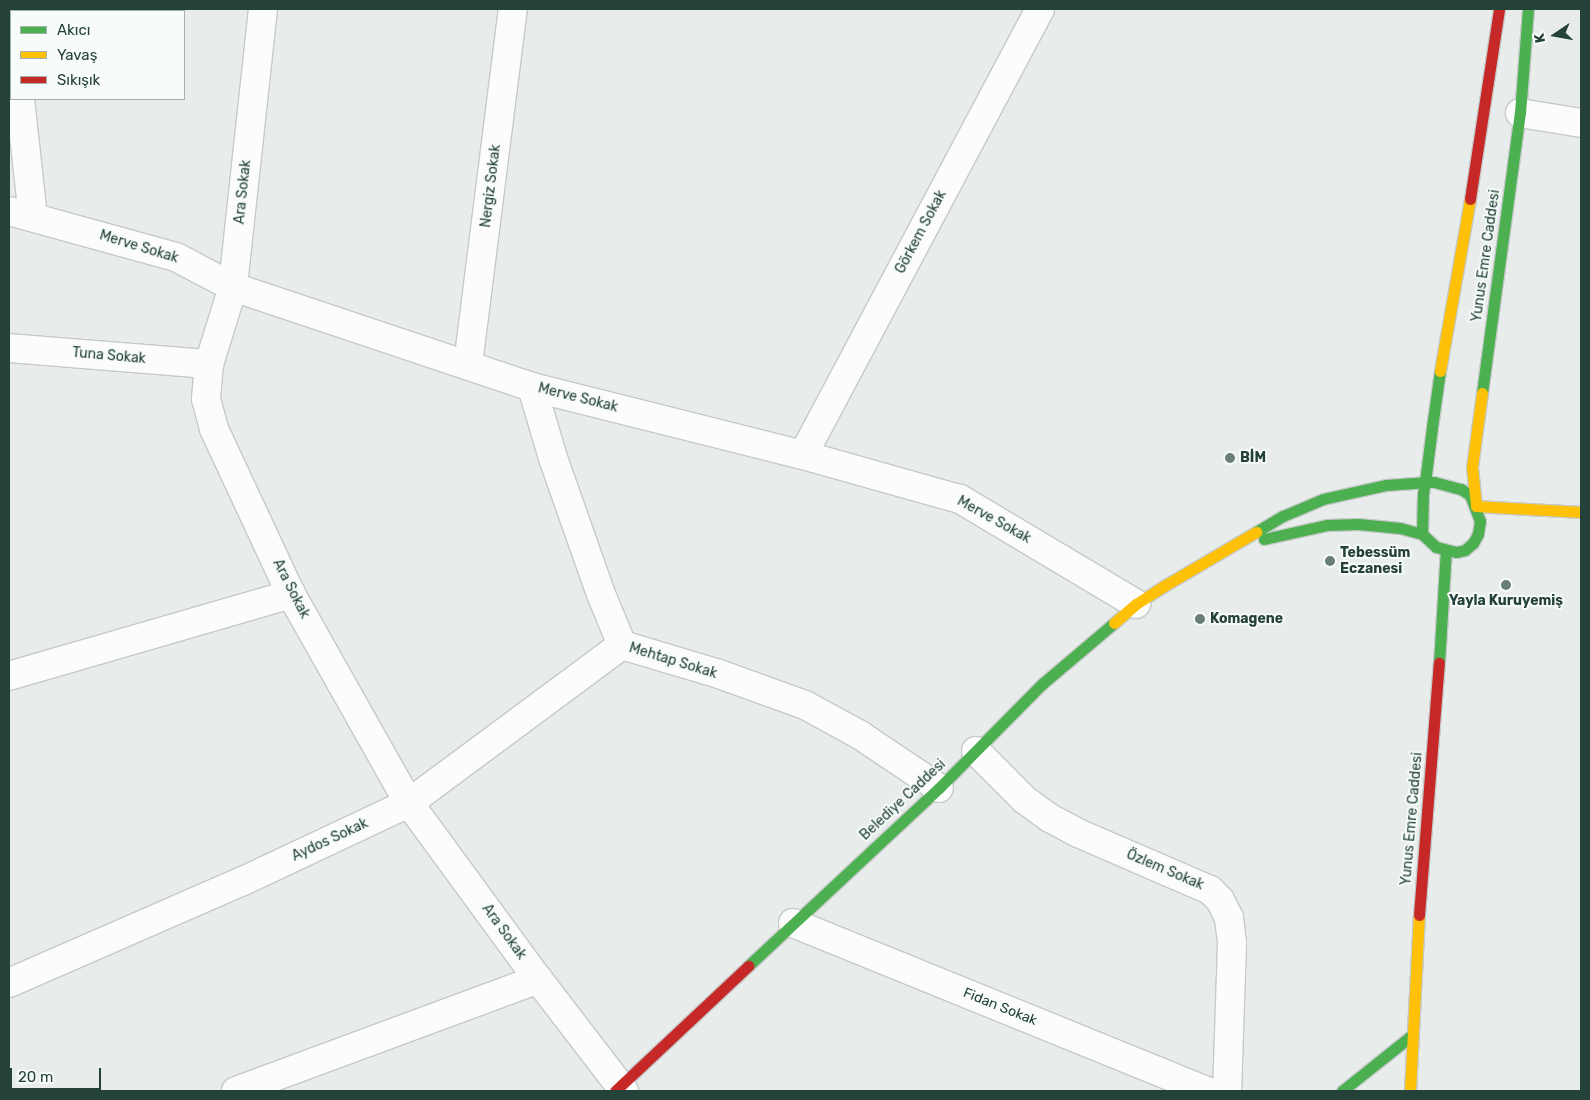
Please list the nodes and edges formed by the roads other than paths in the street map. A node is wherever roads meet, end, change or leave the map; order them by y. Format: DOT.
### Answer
graph roads {
  1 [pos="263,9"];
  2 [pos="513,9"];
  3 [pos="1040,9"];
  4 [pos="1499,9"];
  5 [pos="1528,9"];
  6 [pos="20,100"];
  7 [pos="1520,113"];
  8 [pos="1581,123"];
  9 [pos="21,213"];
  10 [pos="233,287"];
  11 [pos="9,348"];
  12 [pos="209,364"];
  13 [pos="468,364"];
  14 [pos="532,387"];
  15 [pos="803,455"];
  16 [pos="1425,482"];
  17 [pos="1476,506"];
  18 [pos="1581,512"];
  19 [pos="1422,534"];
  20 [pos="1446,550"];
  21 [pos="1226,551"];
  22 [pos="291,594"];
  23 [pos="1136,604"];
  24 [pos="622,646"];
  25 [pos="9,676"];
  26 [pos="976,751"];
  27 [pos="938,788"];
  28 [pos="408,803"];
  29 [pos="793,923"];
  30 [pos="538,979"];
  31 [pos="9,983"];
  32 [pos="1411,1036"];
  33 [pos="620,1090"];
  34 [pos="236,1091"];
  35 [pos="1207,1091"];
  36 [pos="1228,1091"];
  37 [pos="1342,1091"];
  38 [pos="1410,1091"];
  1 -- 10 [label="street, Ara Sokak"];
  2 -- 13 [label="street, Nergiz Sokak"];
  3 -- 15 [label="street, Görkem Sokak"];
  4 -- 16 [label="main road"];
  5 -- 7 [label="main road, Yunus Emre Caddesi"];
  6 -- 9 [label="street"];
  7 -- 8 [label="street"];
  7 -- 17 [label="main road, Yunus Emre Caddesi"];
  9 -- 10 [label="street, Merve Sokak"];
  10 -- 12 [label="street, Ara Sokak"];
  10 -- 13 [label="street, Merve Sokak"];
  11 -- 12 [label="street, Tuna Sokak"];
  12 -- 22 [label="street, Ara Sokak"];
  13 -- 14 [label="street, Merve Sokak"];
  14 -- 15 [label="street, Merve Sokak"];
  14 -- 24 [label="street, Mehtap Sokak"];
  15 -- 23 [label="street, Merve Sokak"];
  16 -- 17 [label="main road"];
  16 -- 19 [label="main road"];
  16 -- 21 [label="main road, Belediye Caddesi"];
  17 -- 18 [label="main road"];
  17 -- 20 [label="main road"];
  19 -- 20 [label="main road"];
  19 -- 21 [label="main road, Belediye Caddesi"];
  20 -- 32 [label="main road, Yunus Emre Caddesi"];
  21 -- 23 [label="main road, Belediye Caddesi"];
  22 -- 25 [label="street"];
  22 -- 28 [label="street, Ara Sokak"];
  23 -- 26 [label="main road, Belediye Caddesi"];
  24 -- 27 [label="street, Mehtap Sokak"];
  24 -- 28 [label="street, Aydos Sokak"];
  26 -- 27 [label="main road, Belediye Caddesi"];
  26 -- 36 [label="street, Özlem Sokak"];
  27 -- 29 [label="main road, Belediye Caddesi"];
  28 -- 30 [label="street, Ara Sokak"];
  28 -- 31 [label="street, Aydos Sokak"];
  29 -- 33 [label="main road, Belediye Caddesi"];
  29 -- 35 [label="street, Fidan Sokak"];
  30 -- 33 [label="street, Ara Sokak"];
  30 -- 34 [label="street"];
  32 -- 37 [label="main road"];
  32 -- 38 [label="main road, Yunus Emre Caddesi"];
}
